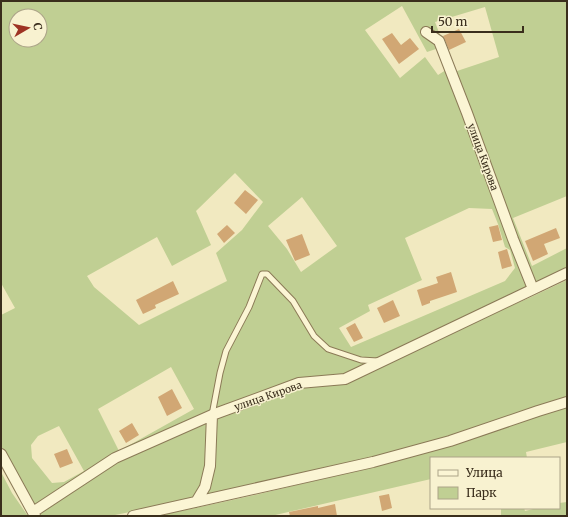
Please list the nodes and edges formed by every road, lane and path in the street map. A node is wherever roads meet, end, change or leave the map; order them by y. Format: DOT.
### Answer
graph roads {
  1 [pos="426,32"];
  2 [pos="567,273"];
  3 [pos="534,289"];
  4 [pos="385,361"];
  5 [pos="567,402"];
  6 [pos="212,415"];
  7 [pos="1,454"];
  8 [pos="196,502"];
  9 [pos="161,513"];
  10 [pos="34,514"];
  11 [pos="133,516"];
  1 -- 3 [label="street, улица Кирова"];
  2 -- 3 [label="street, улица Кирова"];
  3 -- 4 [label="street, улица Кирова"];
  4 -- 6 [label="street, улица Кирова"];
  4 -- 6 [label="lane"];
  5 -- 8 [label="street"];
  6 -- 8 [label="street"];
  6 -- 10 [label="street, улица Кирова"];
  7 -- 10 [label="street"];
  8 -- 9 [label="street"];
  9 -- 11 [label="street"];
}
